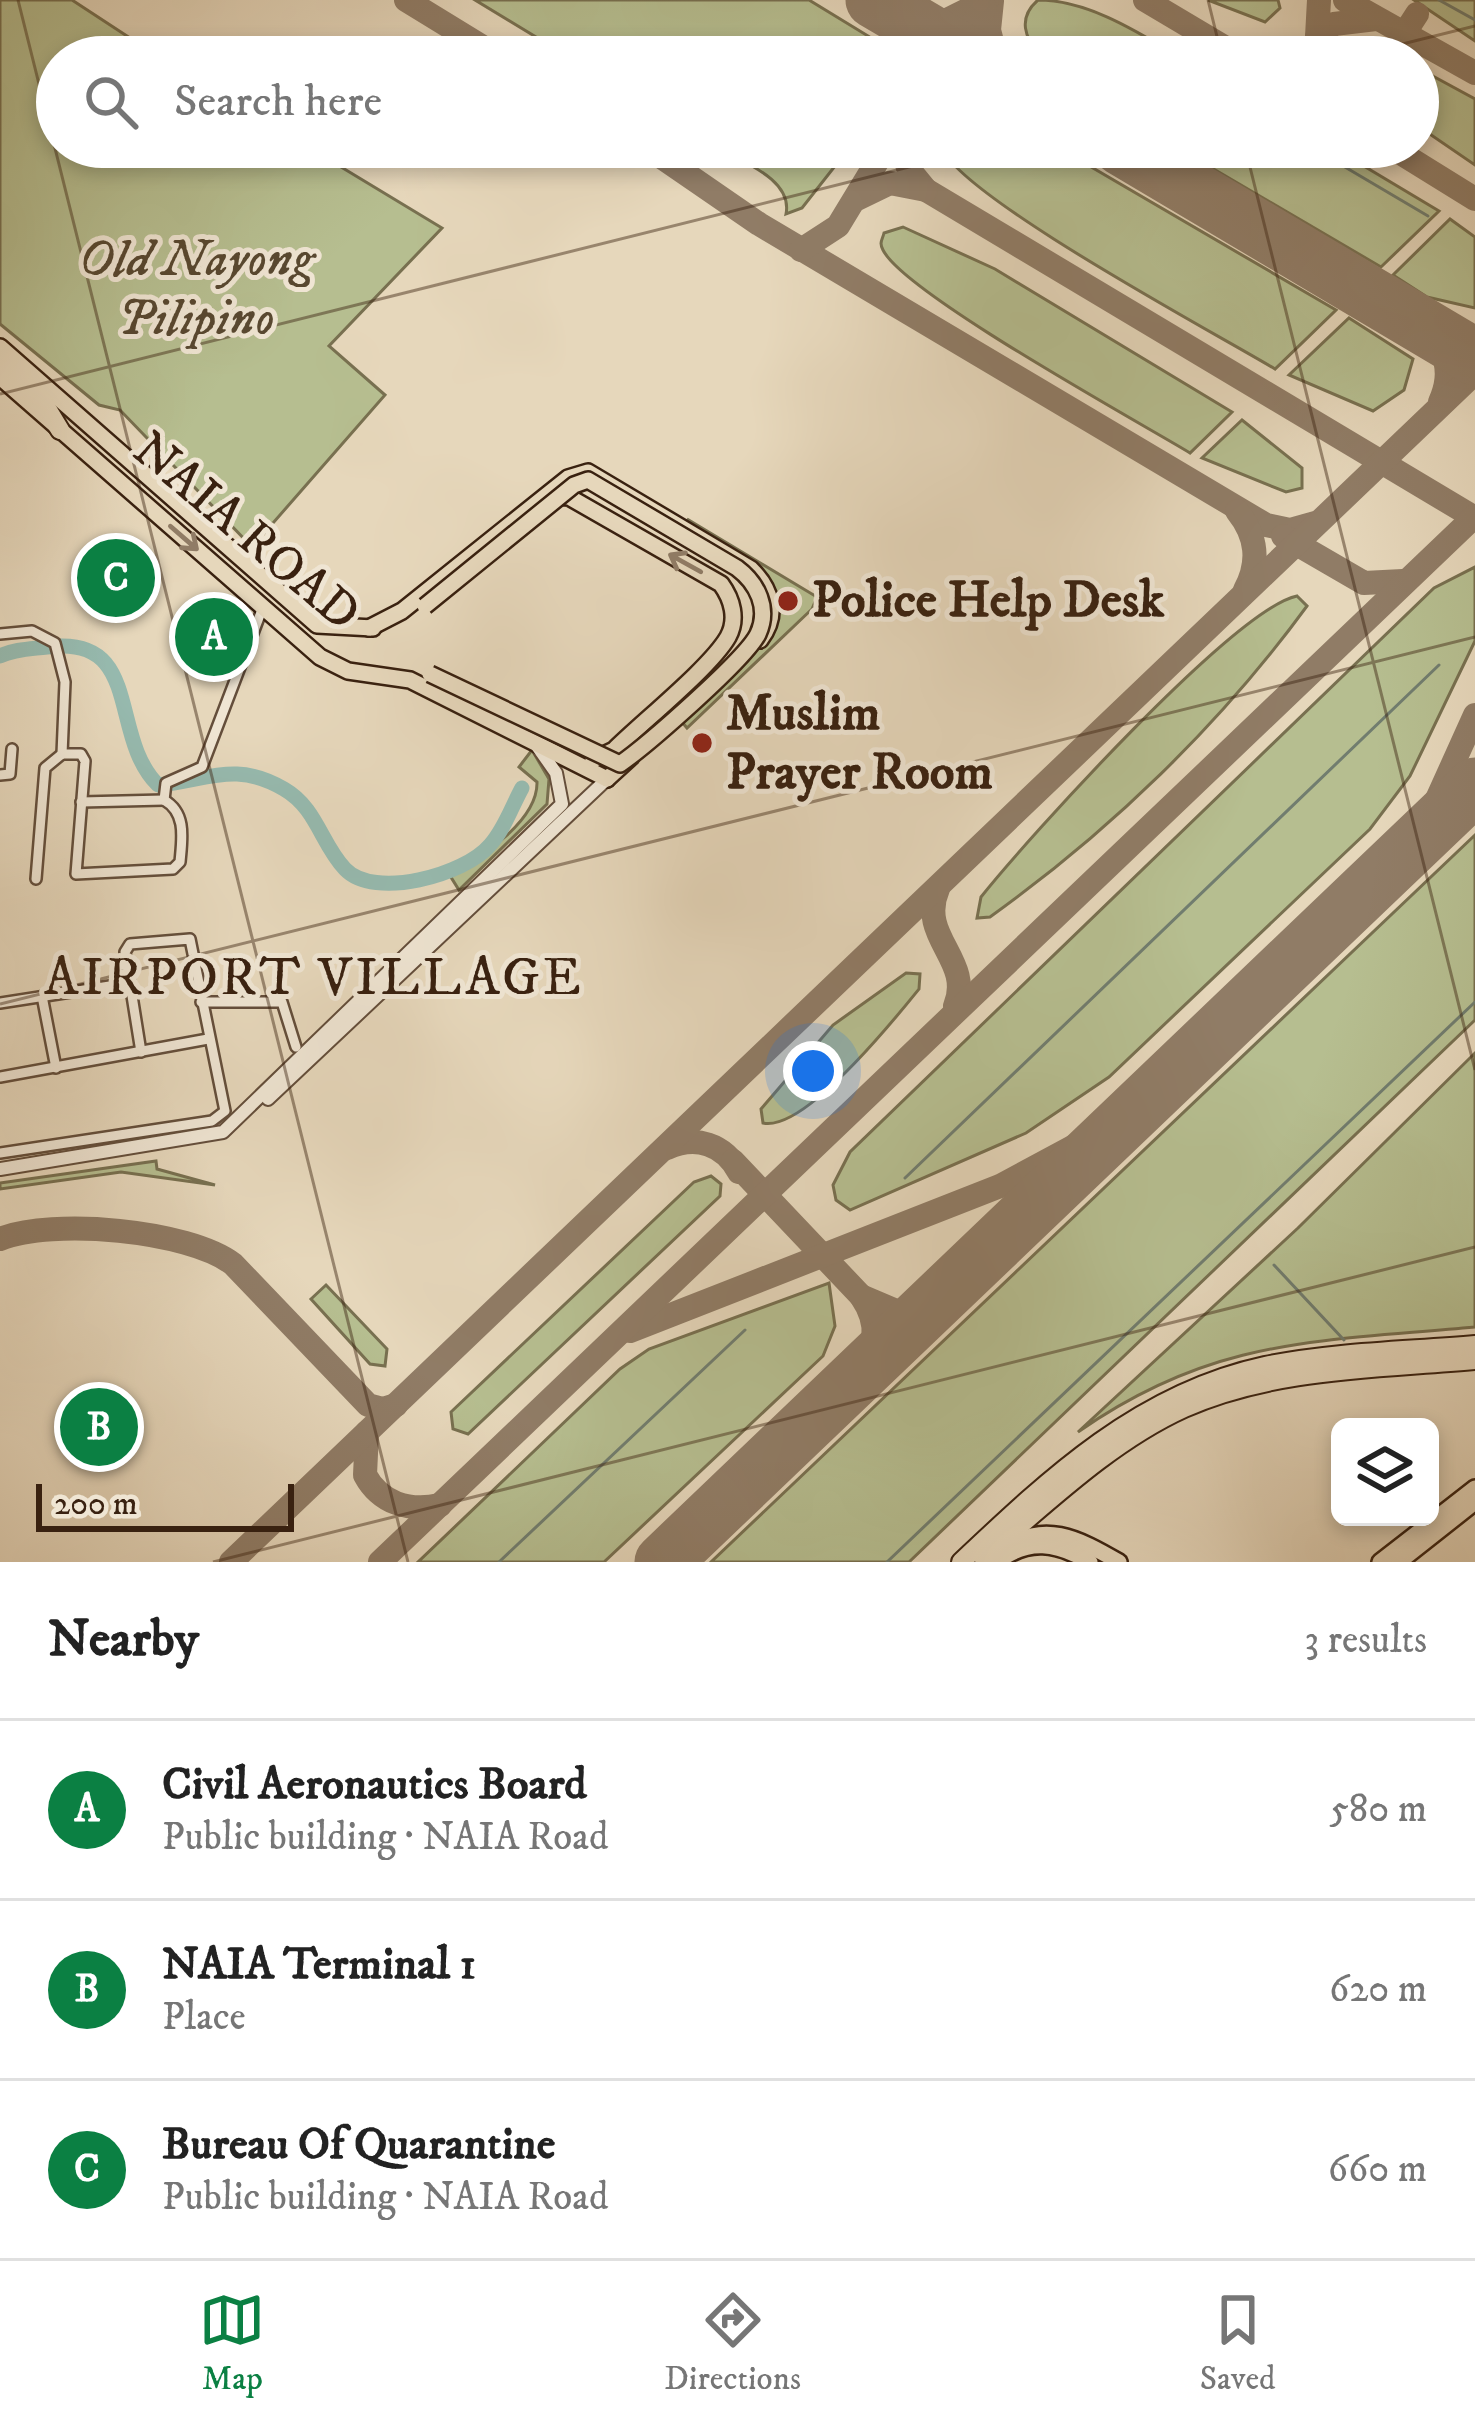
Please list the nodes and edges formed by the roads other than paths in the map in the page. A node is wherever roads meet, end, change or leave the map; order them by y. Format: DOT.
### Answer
graph roads {
  1 [pos="0,347"];
  2 [pos="0,363"];
  3 [pos="0,378"];
  4 [pos="60,430"];
  5 [pos="544,496"];
  6 [pos="659,512"];
  7 [pos="641,538"];
  8 [pos="754,572"];
  9 [pos="730,596"];
  10 [pos="263,607"];
  11 [pos="296,607"];
  12 [pos="281,624"];
  13 [pos="369,628"];
  14 [pos="0,634"];
  15 [pos="718,649"];
  16 [pos="726,671"];
  17 [pos="388,675"];
  18 [pos="648,716"];
  19 [pos="662,730"];
  20 [pos="527,737"];
  21 [pos="12,749"];
  22 [pos="614,750"];
  23 [pos="62,754"];
  24 [pos="578,761"];
  25 [pos="0,775"];
  26 [pos="607,778"];
  27 [pos="164,800"];
  28 [pos="81,802"];
  29 [pos="36,879"];
  30 [pos="129,982"];
  31 [pos="42,997"];
  32 [pos="201,1002"];
  33 [pos="0,1003"];
  34 [pos="208,1039"];
  35 [pos="296,1047"];
  36 [pos="141,1052"];
  37 [pos="56,1068"];
  38 [pos="0,1077"];
  39 [pos="0,1153"];
  40 [pos="0,1173"];
  41 [pos="1475,1345"];
  42 [pos="1475,1360"];
  43 [pos="1475,1488"];
  44 [pos="1475,1502"];
  45 [pos="961,1562"];
  46 [pos="977,1562"];
  47 [pos="993,1562"];
  48 [pos="1090,1562"];
  49 [pos="1119,1562"];
  50 [pos="1380,1562"];
  51 [pos="1400,1562"];
  1 -- 11 [label="main road, NAIA ROAD"];
  2 -- 4 [label="highway"];
  3 -- 4 [label="main road, NAIA ROAD"];
  4 -- 10 [label="main road, NAIA ROAD, one-way"];
  5 -- 6 [label="main road"];
  5 -- 7 [label="main road"];
  5 -- 13 [label="main road"];
  6 -- 7 [label="main road"];
  6 -- 8 [label="main road"];
  9 -- 7 [label="main road, one-way"];
  8 -- 9 [label="main road"];
  8 -- 16 [label="main road"];
  9 -- 15 [label="main road"];
  10 -- 12 [label="main road, NAIA ROAD"];
  10 -- 27 [label="street"];
  11 -- 12 [label="main road"];
  11 -- 13 [label="main road, NAIA ROAD"];
  12 -- 17 [label="main road, NAIA ROAD"];
  13 -- 17 [label="main road, bridge"];
  14 -- 23 [label="street"];
  15 -- 16 [label="main road"];
  15 -- 18 [label="main road"];
  16 -- 19 [label="main road"];
  17 -- 20 [label="main road, NAIA ROAD"];
  18 -- 19 [label="main road"];
  18 -- 22 [label="main road"];
  19 -- 26 [label="main road"];
  20 -- 24 [label="main road, NAIA ROAD"];
  20 -- 40 [label="street"];
  21 -- 25 [label="street"];
  22 -- 24 [label="main road"];
  22 -- 26 [label="main road"];
  23 -- 28 [label="street"];
  23 -- 29 [label="street"];
  24 -- 26 [label="main road, NAIA ROAD"];
  26 -- 40 [label="street"];
  27 -- 28 [label="street"];
  27 -- 28 [label="street"];
  30 -- 31 [label="street"];
  30 -- 32 [label="street"];
  30 -- 36 [label="street"];
  31 -- 33 [label="street"];
  31 -- 37 [label="street"];
  32 -- 34 [label="street"];
  32 -- 35 [label="street"];
  34 -- 36 [label="street"];
  34 -- 39 [label="street"];
  36 -- 37 [label="street"];
  37 -- 38 [label="street"];
  41 -- 45 [label="highway"];
  42 -- 46 [label="highway"];
  43 -- 50 [label="main road"];
  44 -- 51 [label="main road"];
  47 -- 48 [label="main road"];
  47 -- 49 [label="main road"];
}
